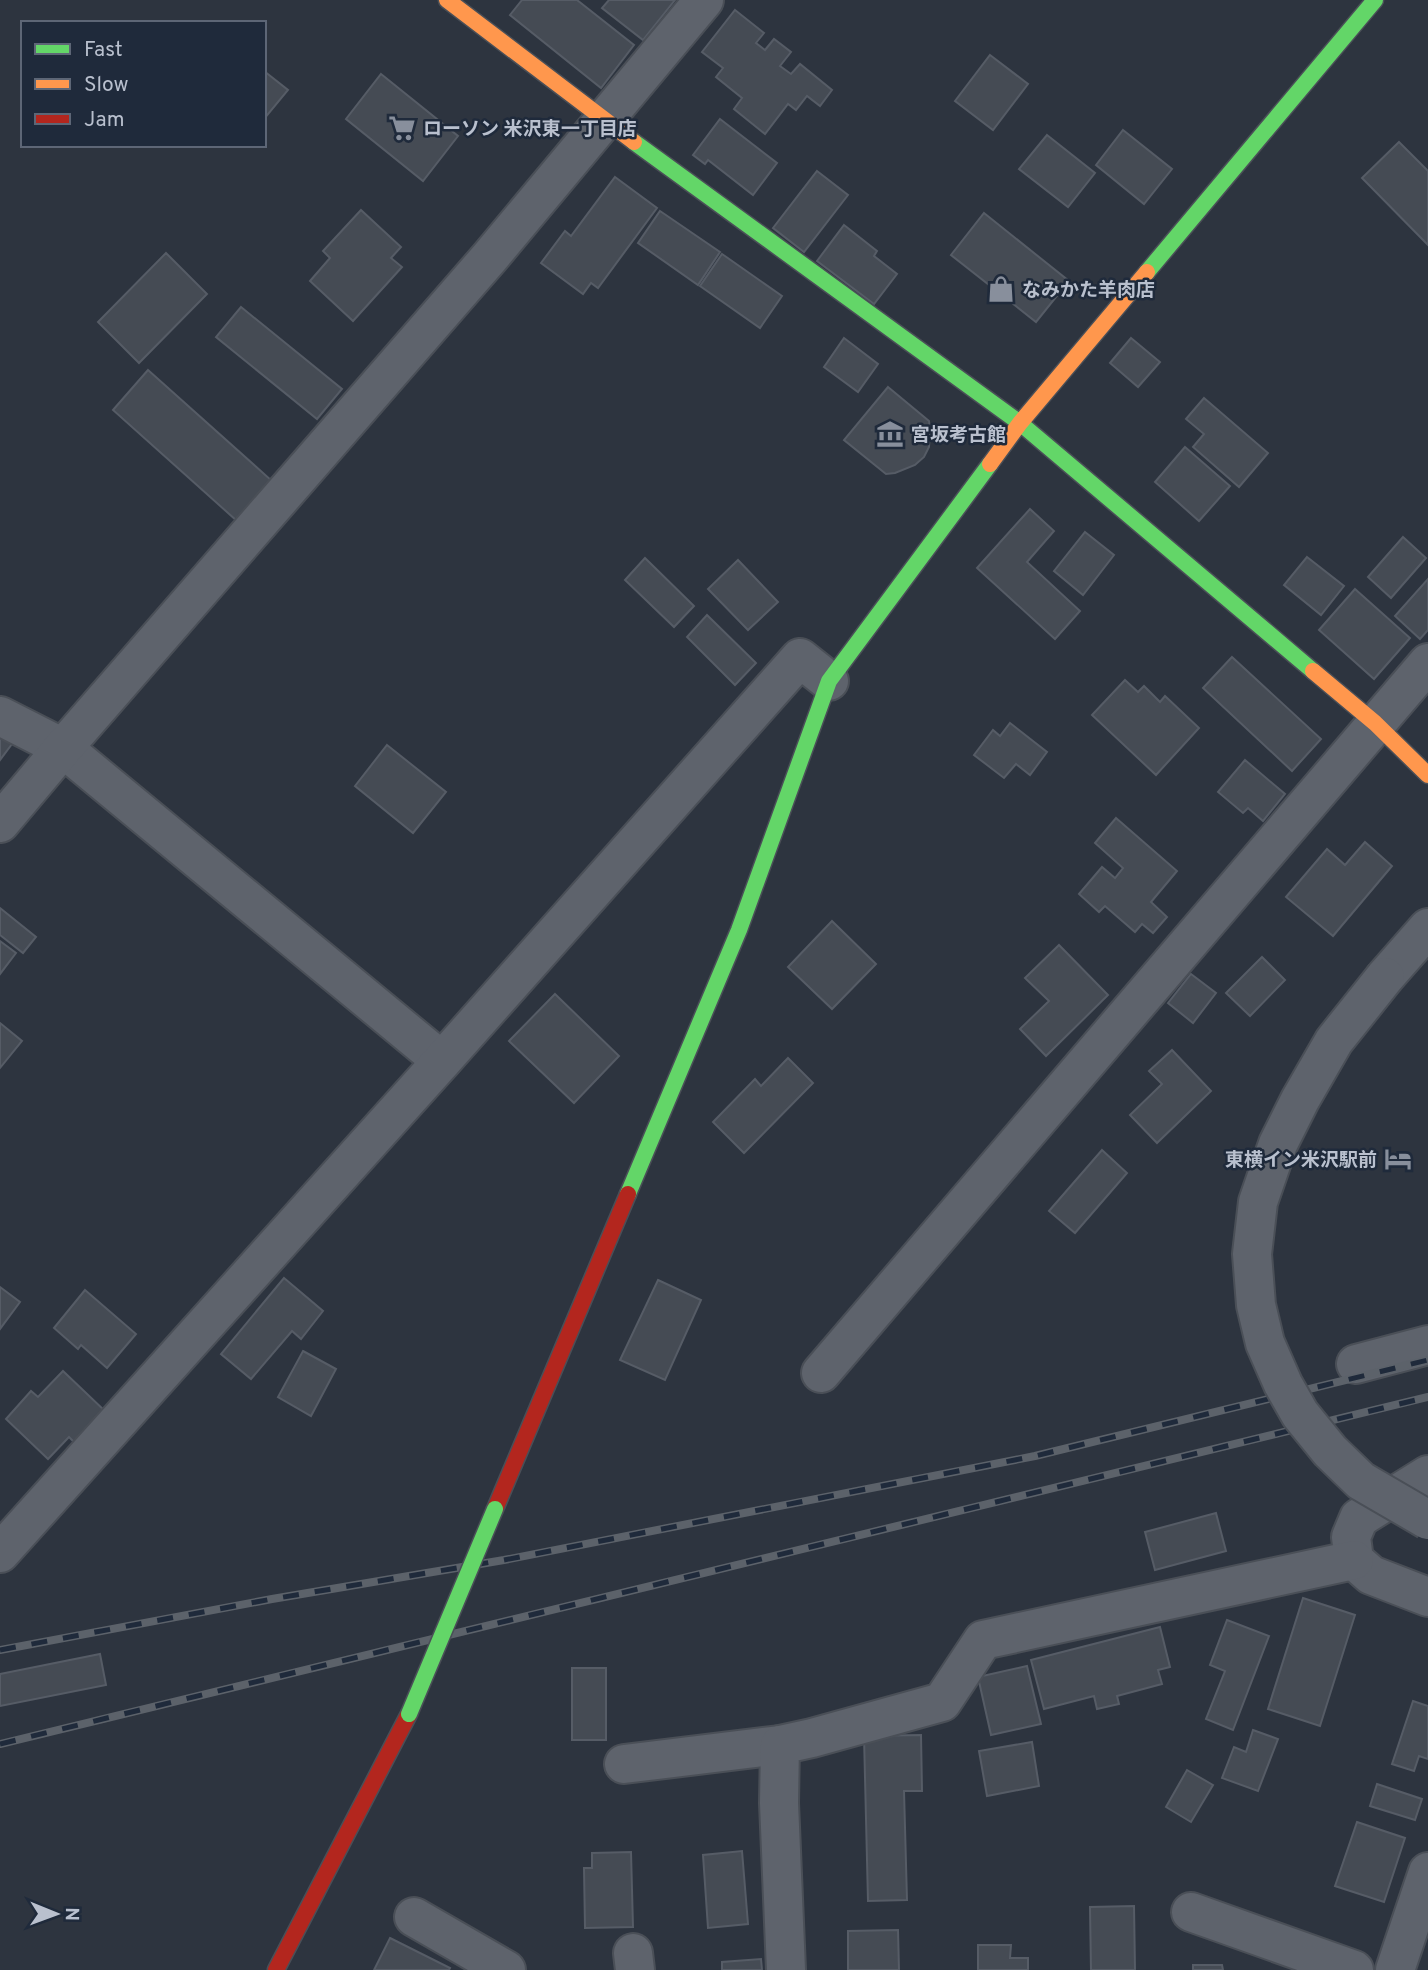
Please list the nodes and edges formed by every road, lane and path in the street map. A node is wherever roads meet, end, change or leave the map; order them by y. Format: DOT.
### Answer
graph roads {
  1 [pos="447,0"];
  2 [pos="704,0"];
  3 [pos="1375,0"];
  4 [pos="603,120"];
  5 [pos="1020,423"];
  6 [pos="1428,663"];
  7 [pos="829,681"];
  8 [pos="0,716"];
  9 [pos="1375,723"];
  10 [pos="63,748"];
  11 [pos="1428,775"];
  12 [pos="0,823"];
  13 [pos="1428,928"];
  14 [pos="442,1061"];
  15 [pos="1428,1345"];
  16 [pos="1356,1364"];
  17 [pos="821,1373"];
  18 [pos="1428,1475"];
  19 [pos="1428,1520"];
  20 [pos="0,1553"];
  21 [pos="1354,1560"];
  22 [pos="1428,1597"];
  23 [pos="780,1745"];
  24 [pos="624,1764"];
  25 [pos="1428,1872"];
  26 [pos="1191,1912"];
  27 [pos="414,1917"];
  28 [pos="276,1970"];
  29 [pos="506,1970"];
  30 [pos="786,1970"];
  31 [pos="1354,1970"];
  32 [pos="1395,1970"];
  1 -- 4 [label="street"];
  2 -- 4 [label="street"];
  3 -- 5 [label="street"];
  4 -- 5 [label="street"];
  4 -- 10 [label="street"];
  5 -- 7 [label="street"];
  5 -- 9 [label="street"];
  6 -- 9 [label="street"];
  7 -- 14 [label="street"];
  7 -- 28 [label="street, bridge"];
  8 -- 10 [label="street"];
  9 -- 11 [label="street"];
  9 -- 17 [label="street"];
  10 -- 12 [label="street"];
  10 -- 14 [label="street"];
  13 -- 19 [label="street, bridge"];
  14 -- 20 [label="street"];
  15 -- 16 [label="street"];
  18 -- 21 [label="street"];
  21 -- 22 [label="street"];
  21 -- 23 [label="street"];
  23 -- 24 [label="street"];
  23 -- 30 [label="street"];
  25 -- 32 [label="street"];
  26 -- 31 [label="street"];
  27 -- 29 [label="street"];
}
